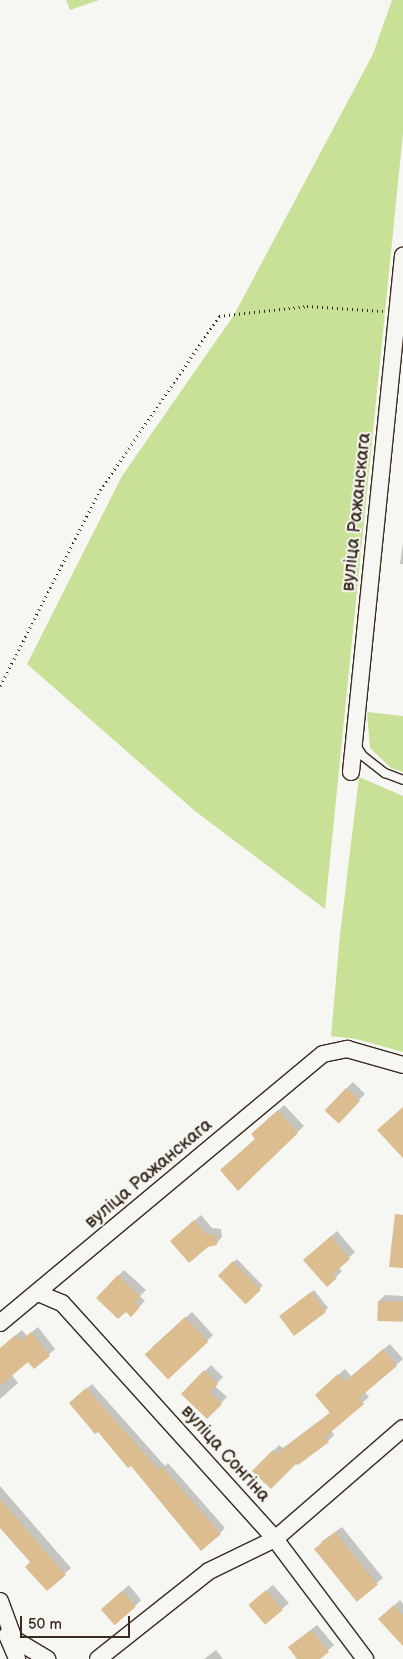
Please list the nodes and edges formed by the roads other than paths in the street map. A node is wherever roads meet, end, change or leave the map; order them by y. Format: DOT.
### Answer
graph roads {
  1 [pos="403,256"];
  2 [pos="354,742"];
  3 [pos="351,772"];
  4 [pos="403,780"];
  5 [pos="403,1065"];
  6 [pos="38,1293"];
  7 [pos="0,1323"];
  8 [pos="403,1428"];
  9 [pos="275,1539"];
  10 [pos="0,1602"];
  11 [pos="0,1620"];
  12 [pos="17,1659"];
  13 [pos="47,1659"];
  14 [pos="98,1659"];
  15 [pos="366,1659"];
  1 -- 2 [label="street, вуліца Ражанскага"];
  2 -- 3 [label="street, вуліца Ражанскага"];
  2 -- 4 [label="lane"];
  5 -- 6 [label="street, вуліца Ражанскага"];
  6 -- 7 [label="street, вуліца Ражанскага"];
  6 -- 9 [label="street, вуліца Сонгіна"];
  8 -- 9 [label="street"];
  9 -- 14 [label="street"];
  9 -- 15 [label="street, вуліца Сонгіна"];
  10 -- 13 [label="street"];
  11 -- 12 [label="street"];
}
